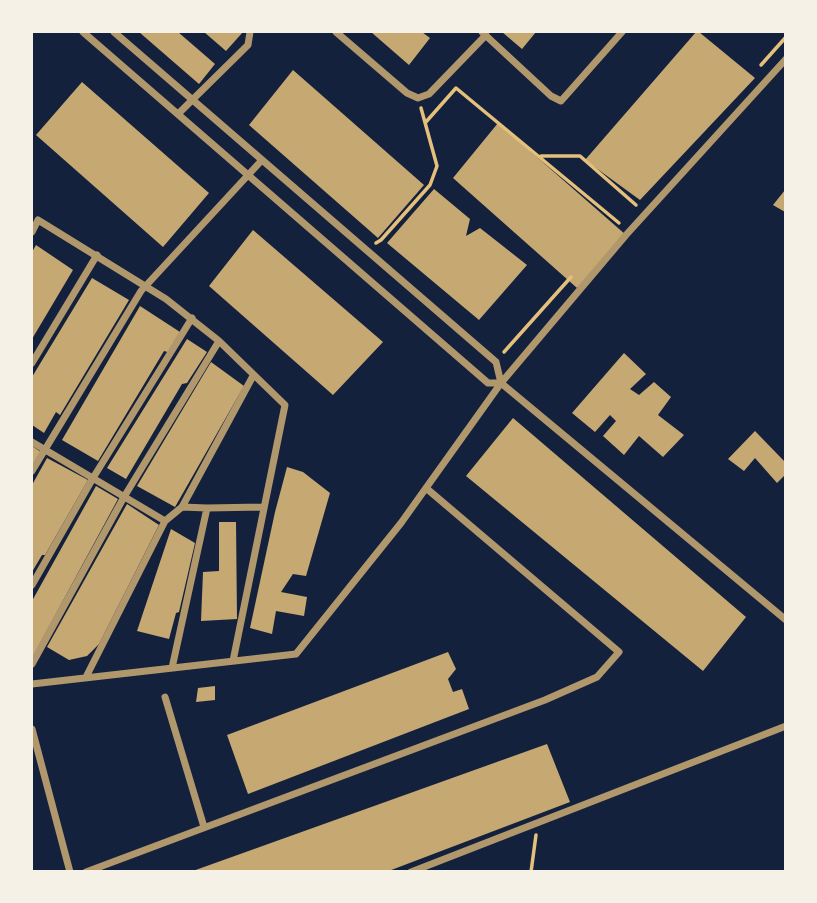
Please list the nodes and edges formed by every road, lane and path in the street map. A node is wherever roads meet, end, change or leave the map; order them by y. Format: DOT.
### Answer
graph roads {
  1 [pos="83,32"];
  2 [pos="114,32"];
  3 [pos="250,32"];
  4 [pos="337,32"];
  5 [pos="484,33"];
  6 [pos="618,33"];
  7 [pos="786,60"];
  8 [pos="418,98"];
  9 [pos="193,100"];
  10 [pos="178,114"];
  11 [pos="425,123"];
  12 [pos="538,156"];
  13 [pos="262,160"];
  14 [pos="247,174"];
  15 [pos="636,205"];
  16 [pos="619,223"];
  17 [pos="32,232"];
  18 [pos="382,240"];
  19 [pos="97,255"];
  20 [pos="146,286"];
  21 [pos="192,318"];
  22 [pos="219,341"];
  23 [pos="32,363"];
  24 [pos="253,376"];
  25 [pos="501,383"];
  26 [pos="32,442"];
  27 [pos="45,450"];
  28 [pos="32,471"];
  29 [pos="93,478"];
  30 [pos="426,488"];
  31 [pos="124,497"];
  32 [pos="262,507"];
  33 [pos="182,508"];
  34 [pos="206,508"];
  35 [pos="165,521"];
  36 [pos="32,585"];
  37 [pos="786,620"];
  38 [pos="233,661"];
  39 [pos="32,664"];
  40 [pos="172,668"];
  41 [pos="86,677"];
  42 [pos="32,684"];
  43 [pos="166,697"];
  44 [pos="786,726"];
  45 [pos="32,729"];
  46 [pos="537,824"];
  47 [pos="204,827"];
  48 [pos="70,872"];
  49 [pos="86,872"];
  50 [pos="411,872"];
  51 [pos="531,872"];
  1 -- 10 [label="street"];
  2 -- 9 [label="street"];
  3 -- 9 [label="street"];
  4 -- 8 [label="street"];
  5 -- 6 [label="street"];
  5 -- 8 [label="street"];
  7 -- 25 [label="street"];
  8 -- 11 [label="path"];
  9 -- 10 [label="street"];
  9 -- 13 [label="street"];
  10 -- 14 [label="street"];
  11 -- 12 [label="path"];
  11 -- 18 [label="path"];
  12 -- 15 [label="path"];
  12 -- 16 [label="path"];
  13 -- 14 [label="street"];
  13 -- 25 [label="street"];
  14 -- 20 [label="street"];
  14 -- 25 [label="street"];
  17 -- 19 [label="street"];
  19 -- 20 [label="street"];
  19 -- 23 [label="street"];
  20 -- 21 [label="street"];
  20 -- 27 [label="street"];
  21 -- 22 [label="street"];
  21 -- 29 [label="street"];
  22 -- 24 [label="street"];
  22 -- 31 [label="street"];
  24 -- 32 [label="street"];
  24 -- 33 [label="street"];
  25 -- 30 [label="street"];
  25 -- 37 [label="street"];
  26 -- 27 [label="street"];
  27 -- 28 [label="street"];
  27 -- 29 [label="street"];
  29 -- 31 [label="street"];
  29 -- 36 [label="street"];
  30 -- 38 [label="street"];
  30 -- 47 [label="street"];
  31 -- 35 [label="street"];
  31 -- 39 [label="street"];
  32 -- 34 [label="street"];
  32 -- 38 [label="street"];
  33 -- 34 [label="street"];
  33 -- 35 [label="street"];
  34 -- 40 [label="street"];
  35 -- 41 [label="street"];
  38 -- 40 [label="street"];
  40 -- 41 [label="street"];
  41 -- 42 [label="street"];
  43 -- 47 [label="street"];
  44 -- 46 [label="street"];
  45 -- 48 [label="street"];
  46 -- 50 [label="street"];
  46 -- 51 [label="path"];
  47 -- 49 [label="street"];
}
